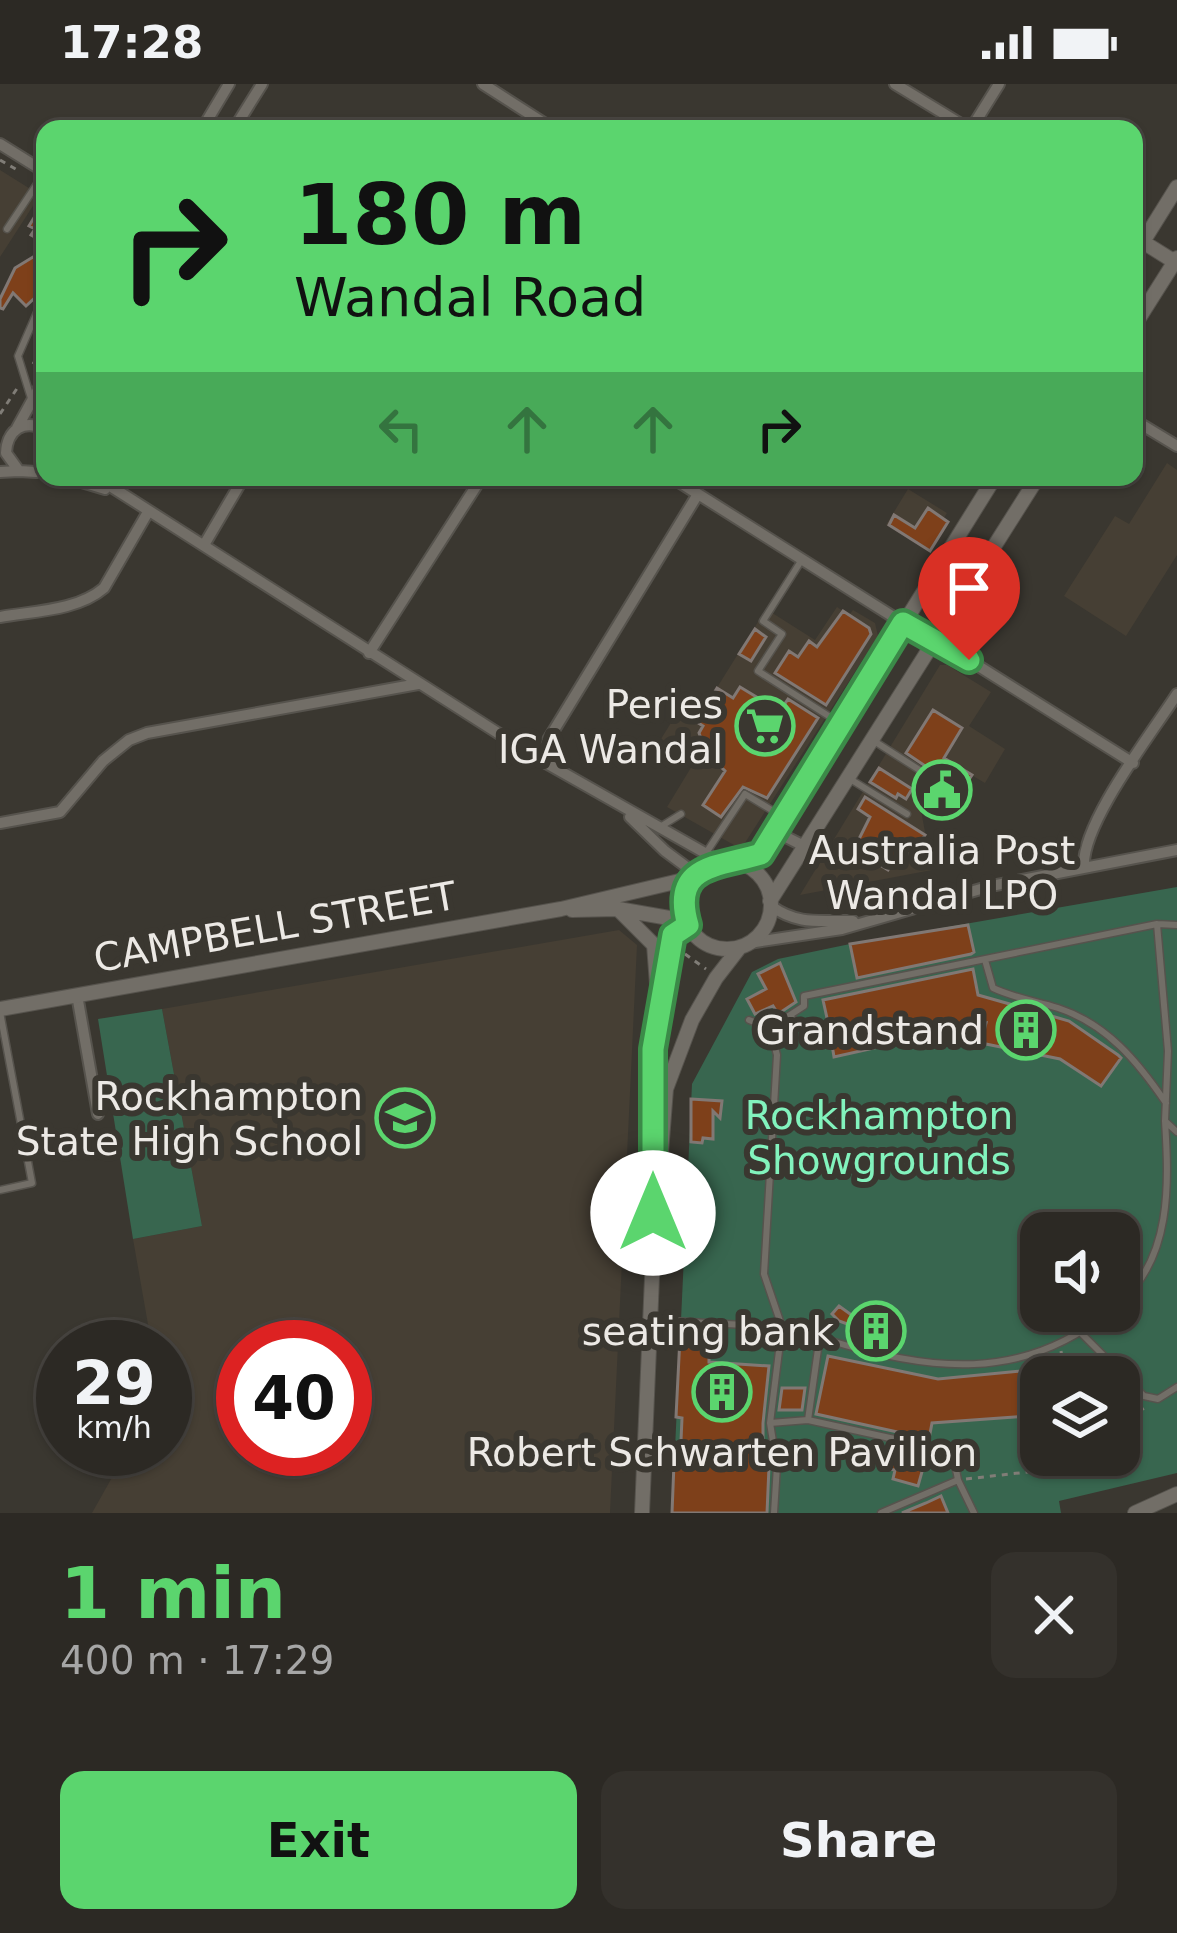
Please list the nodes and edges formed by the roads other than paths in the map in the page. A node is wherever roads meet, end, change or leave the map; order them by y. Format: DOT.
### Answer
graph roads {
  1 [pos="229,84"];
  2 [pos="262,84"];
  3 [pos="482,84"];
  4 [pos="895,84"];
  5 [pos="999,84"];
  6 [pos="207,120"];
  7 [pos="240,120"];
  8 [pos="539,120"];
  9 [pos="955,120"];
  10 [pos="976,120"];
  11 [pos="0,144"];
  12 [pos="36,166"];
  13 [pos="36,186"];
  14 [pos="1175,194"];
  15 [pos="7,229"];
  16 [pos="1143,236"];
  17 [pos="1143,246"];
  18 [pos="1176,260"];
  19 [pos="1143,312"];
  20 [pos="36,316"];
  21 [pos="36,390"];
  22 [pos="31,398"];
  23 [pos="1143,425"];
  24 [pos="36,426"];
  25 [pos="17,428"];
  26 [pos="3,446"];
  27 [pos="1177,446"];
  28 [pos="36,470"];
  29 [pos="20,471"];
  30 [pos="0,472"];
  31 [pos="94,486"];
  32 [pos="107,486"];
  33 [pos="239,486"];
  34 [pos="476,486"];
  35 [pos="685,486"];
  36 [pos="989,486"];
  37 [pos="1032,486"];
  38 [pos="114,492"];
  39 [pos="698,494"];
  40 [pos="148,512"];
  41 [pos="203,545"];
  42 [pos="802,559"];
  43 [pos="0,617"];
  44 [pos="903,623"];
  45 [pos="932,643"];
  46 [pos="369,653"];
  47 [pos="418,684"];
  48 [pos="1177,694"];
  49 [pos="841,724"];
  50 [pos="872,739"];
  51 [pos="537,758"];
  52 [pos="1133,763"];
  53 [pos="847,777"];
  54 [pos="932,778"];
  55 [pos="620,807"];
  56 [pos="681,814"];
  57 [pos="907,814"];
  58 [pos="782,820"];
  59 [pos="0,823"];
  60 [pos="660,827"];
  61 [pos="804,846"];
  62 [pos="1177,850"];
  63 [pos="706,854"];
  64 [pos="731,862"];
  65 [pos="1084,867"];
  66 [pos="694,876"];
  67 [pos="771,904"];
  68 [pos="561,909"];
  69 [pos="618,909"];
  70 [pos="862,921"];
  71 [pos="687,923"];
  72 [pos="1156,924"];
  73 [pos="1177,925"];
  74 [pos="744,945"];
  75 [pos="985,960"];
  76 [pos="77,995"];
  77 [pos="0,1009"];
  78 [pos="789,1016"];
  79 [pos="749,1020"];
  80 [pos="828,1025"];
  81 [pos="770,1028"];
  82 [pos="653,1049"];
  83 [pos="1166,1103"];
  84 [pos="98,1114"];
  85 [pos="1166,1121"];
  86 [pos="1177,1132"];
  87 [pos="0,1190"];
  88 [pos="653,1254"];
  89 [pos="1140,1271"];
  90 [pos="651,1320"];
  91 [pos="782,1327"];
  92 [pos="1084,1332"];
  93 [pos="1082,1334"];
  94 [pos="819,1342"];
  95 [pos="1177,1387"];
  96 [pos="808,1420"];
  97 [pos="770,1424"];
  98 [pos="958,1480"];
  99 [pos="1177,1493"];
  100 [pos="642,1513"];
  101 [pos="774,1513"];
  102 [pos="881,1513"];
  103 [pos="974,1513"];
  104 [pos="1135,1513"];
  1 -- 6 [label="street"];
  2 -- 7 [label="street"];
  3 -- 8 [label="street"];
  4 -- 9 [label="street"];
  5 -- 10 [label="street"];
  11 -- 12 [label="street"];
  13 -- 15 [label="lane"];
  14 -- 16 [label="street"];
  17 -- 18 [label="street"];
  18 -- 19 [label="street"];
  20 -- 22 [label="lane"];
  21 -- 22 [label="street"];
  22 -- 25 [label="street"];
  23 -- 27 [label="street"];
  24 -- 25 [label="street"];
  25 -- 26 [label="street"];
  26 -- 29 [label="street"];
  28 -- 29 [label="street"];
  29 -- 30 [label="street"];
  31 -- 38 [label="street"];
  32 -- 38 [label="street"];
  33 -- 41 [label="street"];
  34 -- 46 [label="street"];
  35 -- 39 [label="street"];
  36 -- 44 [label="street"];
  37 -- 45 [label="street"];
  38 -- 40 [label="street"];
  39 -- 42 [label="street"];
  39 -- 51 [label="street"];
  40 -- 41 [label="street"];
  40 -- 43 [label="street"];
  41 -- 46 [label="street"];
  42 -- 44 [label="street"];
  42 -- 49 [label="lane"];
  44 -- 45 [label="street"];
  44 -- 49 [label="street"];
  45 -- 50 [label="street"];
  45 -- 52 [label="street"];
  46 -- 47 [label="street"];
  47 -- 51 [label="street"];
  47 -- 59 [label="street"];
  48 -- 52 [label="street"];
  49 -- 58 [label="street"];
  50 -- 53 [label="street"];
  50 -- 54 [label="lane"];
  51 -- 55 [label="street"];
  52 -- 65 [label="street"];
  53 -- 57 [label="lane"];
  53 -- 61 [label="street"];
  55 -- 60 [label="street"];
  55 -- 66 [label="street"];
  56 -- 60 [label="lane"];
  58 -- 61 [label="street"];
  58 -- 63 [label="lane"];
  58 -- 64 [label="street"];
  60 -- 63 [label="street"];
  61 -- 67 [label="street"];
  62 -- 65 [label="street"];
  63 -- 64 [label="street"];
  64 -- 66 [label="street"];
  64 -- 67 [label="street"];
  65 -- 70 [label="street"];
  66 -- 68 [label="street, CAMPBELL STREET"];
  66 -- 71 [label="street"];
  67 -- 70 [label="street"];
  67 -- 74 [label="street"];
  68 -- 69 [label="street, CAMPBELL STREET"];
  68 -- 76 [label="street, CAMPBELL STREET"];
  69 -- 71 [label="street, CAMPBELL STREET"];
  69 -- 82 [label="street"];
  70 -- 74 [label="street"];
  71 -- 74 [label="street"];
  71 -- 82 [label="street"];
  72 -- 73 [label="lane"];
  72 -- 75 [label="lane"];
  72 -- 83 [label="lane"];
  74 -- 88 [label="street"];
  75 -- 78 [label="lane"];
  75 -- 83 [label="lane"];
  76 -- 77 [label="street, CAMPBELL STREET"];
  76 -- 84 [label="street"];
  77 -- 87 [label="lane"];
  78 -- 80 [label="lane"];
  78 -- 81 [label="lane"];
  79 -- 81 [label="lane"];
  81 -- 91 [label="lane"];
  82 -- 88 [label="street"];
  83 -- 85 [label="lane"];
  85 -- 86 [label="lane"];
  85 -- 89 [label="lane"];
  88 -- 90 [label="street"];
  90 -- 91 [label="lane"];
  90 -- 100 [label="street"];
  91 -- 94 [label="lane"];
  91 -- 97 [label="lane"];
  92 -- 93 [label="lane"];
  93 -- 94 [label="lane"];
  93 -- 95 [label="lane"];
  94 -- 96 [label="lane"];
  96 -- 97 [label="lane"];
  96 -- 98 [label="lane"];
  97 -- 101 [label="lane"];
  98 -- 102 [label="lane"];
  98 -- 103 [label="lane"];
  99 -- 104 [label="street"];
}
